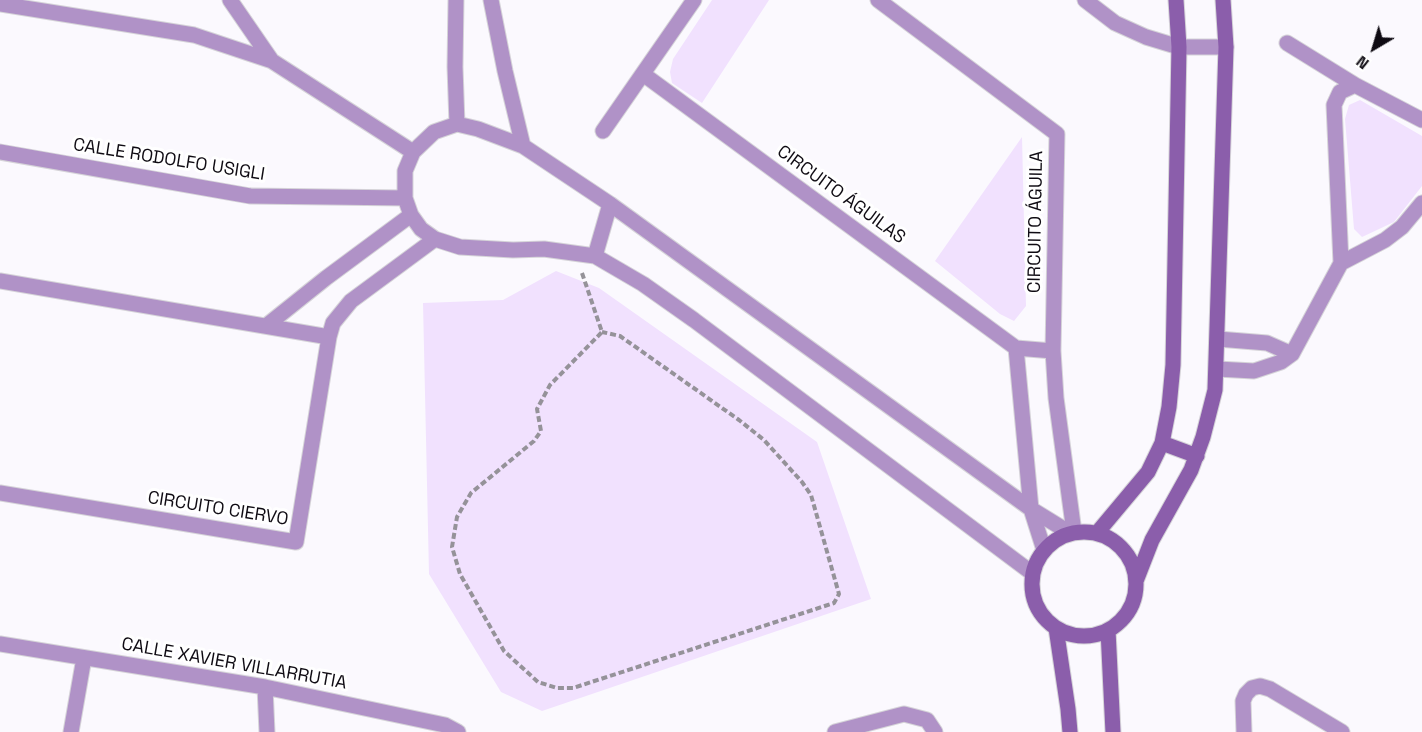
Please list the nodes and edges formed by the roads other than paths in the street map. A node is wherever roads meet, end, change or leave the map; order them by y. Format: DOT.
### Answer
graph roads {
  1 [pos="230,0"];
  2 [pos="456,0"];
  3 [pos="491,0"];
  4 [pos="694,0"];
  5 [pos="878,0"];
  6 [pos="1085,0"];
  7 [pos="1176,0"];
  8 [pos="1223,0"];
  9 [pos="0,4"];
  10 [pos="1287,44"];
  11 [pos="1179,47"];
  12 [pos="1226,47"];
  13 [pos="272,61"];
  14 [pos="643,74"];
  15 [pos="1355,85"];
  16 [pos="1422,120"];
  17 [pos="457,124"];
  18 [pos="603,131"];
  19 [pos="523,146"];
  20 [pos="0,152"];
  21 [pos="413,152"];
  22 [pos="405,198"];
  23 [pos="1422,202"];
  24 [pos="610,204"];
  25 [pos="411,215"];
  26 [pos="435,239"];
  27 [pos="595,256"];
  28 [pos="1341,263"];
  29 [pos="0,281"];
  30 [pos="266,326"];
  31 [pos="328,336"];
  32 [pos="1218,339"];
  33 [pos="1016,348"];
  34 [pos="1053,351"];
  35 [pos="1292,354"];
  36 [pos="1217,369"];
  37 [pos="1162,443"];
  38 [pos="1197,456"];
  39 [pos="0,493"];
  40 [pos="1031,509"];
  41 [pos="1072,532"];
  42 [pos="1097,533"];
  43 [pos="1044,550"];
  44 [pos="1032,573"];
  45 [pos="1136,581"];
  46 [pos="1056,628"];
  47 [pos="1108,630"];
  48 [pos="0,644"];
  49 [pos="84,658"];
  50 [pos="265,687"];
  51 [pos="70,732"];
  52 [pos="267,732"];
  53 [pos="458,732"];
  54 [pos="835,732"];
  55 [pos="935,732"];
  56 [pos="1070,732"];
  57 [pos="1113,732"];
  58 [pos="1244,732"];
  59 [pos="1342,732"];
  1 -- 13 [label="street"];
  2 -- 17 [label="street"];
  3 -- 19 [label="street"];
  4 -- 14 [label="street"];
  5 -- 34 [label="street, CIRCUITO ÁGUILA"];
  6 -- 11 [label="street"];
  7 -- 11 [label="street"];
  8 -- 12 [label="street"];
  9 -- 13 [label="street"];
  10 -- 15 [label="street"];
  11 -- 12 [label="street"];
  11 -- 37 [label="street"];
  12 -- 32 [label="street"];
  13 -- 21 [label="street"];
  14 -- 18 [label="street"];
  14 -- 33 [label="street, CIRCUITO ÁGUILAS"];
  15 -- 16 [label="street"];
  15 -- 28 [label="street"];
  17 -- 19 [label="street"];
  17 -- 21 [label="street"];
  19 -- 24 [label="street"];
  20 -- 22 [label="street, CALLE RODOLFO USIGLI"];
  21 -- 22 [label="street"];
  22 -- 25 [label="street"];
  23 -- 28 [label="street"];
  24 -- 27 [label="street"];
  24 -- 40 [label="street"];
  25 -- 26 [label="street"];
  25 -- 30 [label="street"];
  26 -- 27 [label="street"];
  26 -- 31 [label="street, CIRCUITO CIERVO"];
  27 -- 44 [label="street"];
  28 -- 35 [label="street"];
  29 -- 30 [label="street"];
  30 -- 31 [label="street"];
  31 -- 39 [label="street, CIRCUITO CIERVO"];
  32 -- 35 [label="street"];
  32 -- 36 [label="street"];
  33 -- 34 [label="street"];
  33 -- 40 [label="street"];
  34 -- 41 [label="street, CIRCUITO ÁGUILA"];
  35 -- 36 [label="street"];
  36 -- 38 [label="street"];
  37 -- 38 [label="street"];
  37 -- 42 [label="street"];
  38 -- 45 [label="street"];
  40 -- 41 [label="street"];
  40 -- 43 [label="street"];
  41 -- 42 [label="street"];
  41 -- 43 [label="street"];
  42 -- 45 [label="street"];
  43 -- 44 [label="street"];
  44 -- 46 [label="street"];
  45 -- 47 [label="street"];
  46 -- 47 [label="street"];
  46 -- 56 [label="street"];
  47 -- 57 [label="street"];
  48 -- 49 [label="street, CALLE XAVIER VILLARRUTIA"];
  49 -- 50 [label="street, CALLE XAVIER VILLARRUTIA"];
  49 -- 51 [label="street"];
  50 -- 52 [label="street"];
  50 -- 53 [label="street, CALLE XAVIER VILLARRUTIA"];
  54 -- 55 [label="street"];
  58 -- 59 [label="street"];
}
